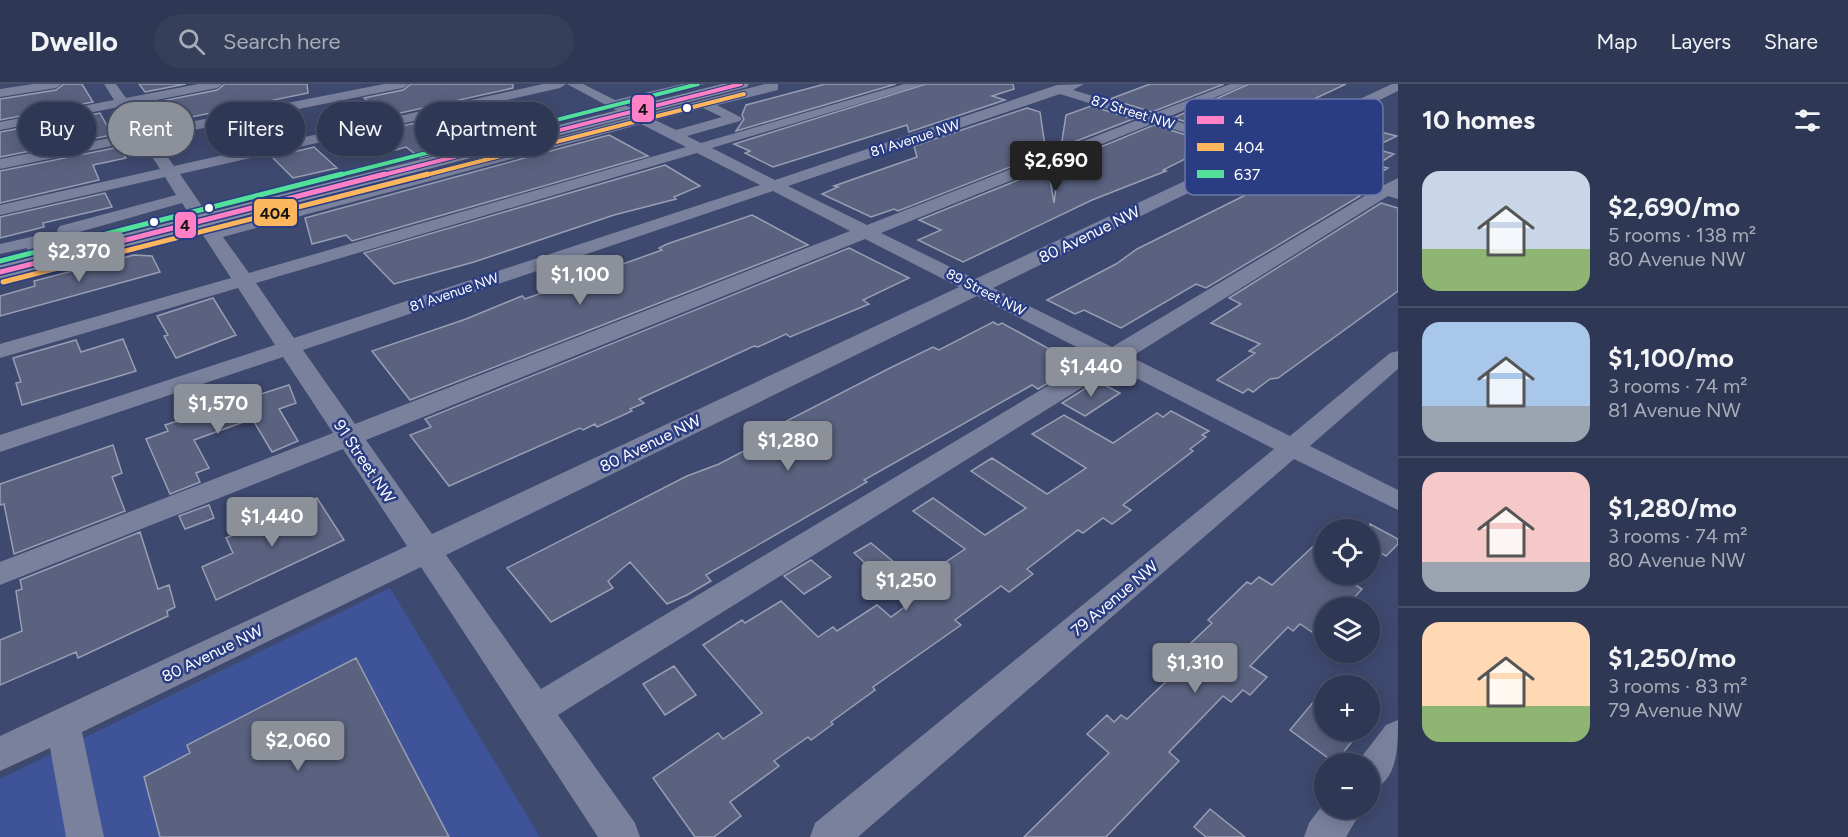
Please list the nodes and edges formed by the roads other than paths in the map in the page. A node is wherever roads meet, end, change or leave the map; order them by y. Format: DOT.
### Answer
graph roads {
  1 [pos="56,84"];
  2 [pos="110,84"];
  3 [pos="218,84"];
  4 [pos="403,84"];
  5 [pos="561,84"];
  6 [pos="573,84"];
  7 [pos="698,84"];
  8 [pos="741,84"];
  9 [pos="771,84"];
  10 [pos="918,84"];
  11 [pos="1040,84"];
  12 [pos="1078,84"];
  13 [pos="1241,84"];
  14 [pos="1398,86"];
  15 [pos="1060,90"];
  16 [pos="0,93"];
  17 [pos="1203,99"];
  18 [pos="1371,99"];
  19 [pos="122,102"];
  20 [pos="305,104"];
  21 [pos="108,105"];
  22 [pos="707,105"];
  23 [pos="1185,106"];
  24 [pos="629,112"];
  25 [pos="403,119"];
  26 [pos="1153,119"];
  27 [pos="317,120"];
  28 [pos="0,126"];
  29 [pos="1185,129"];
  30 [pos="674,135"];
  31 [pos="317,139"];
  32 [pos="305,142"];
  33 [pos="108,143"];
  34 [pos="700,148"];
  35 [pos="196,150"];
  36 [pos="158,156"];
  37 [pos="240,156"];
  38 [pos="207,163"];
  39 [pos="0,164"];
  40 [pos="171,174"];
  41 [pos="774,185"];
  42 [pos="1185,188"];
  43 [pos="120,189"];
  44 [pos="1394,189"];
  45 [pos="186,197"];
  46 [pos="47,205"];
  47 [pos="0,210"];
  48 [pos="133,211"];
  49 [pos="206,228"];
  50 [pos="868,233"];
  51 [pos="146,235"];
  52 [pos="0,249"];
  53 [pos="73,254"];
  54 [pos="39,262"];
  55 [pos="0,272"];
  56 [pos="242,280"];
  57 [pos="976,288"];
  58 [pos="288,348"];
  59 [pos="0,351"];
  60 [pos="1112,356"];
  61 [pos="1398,358"];
  62 [pos="348,437"];
  63 [pos="0,444"];
  64 [pos="1292,448"];
  65 [pos="1398,501"];
  66 [pos="426,550"];
  67 [pos="0,574"];
  68 [pos="535,711"];
  69 [pos="63,724"];
  70 [pos="1398,736"];
  71 [pos="0,754"];
  72 [pos="1380,760"];
  73 [pos="1336,819"];
  74 [pos="85,837"];
  75 [pos="621,837"];
  76 [pos="829,837"];
  77 [pos="1323,837"];
  1 -- 16 [label="street"];
  2 -- 19 [label="street, 91 Street NW"];
  3 -- 19 [label="street"];
  4 -- 20 [label="street"];
  5 -- 25 [label="street"];
  6 -- 24 [label="street, 89 Street NW"];
  7 -- 24 [label="street"];
  8 -- 24 [label="main road"];
  9 -- 22 [label="street"];
  10 -- 34 [label="street"];
  11 -- 15 [label="street, 87 Street NW"];
  12 -- 15 [label="street, 81 Avenue NW"];
  13 -- 17 [label="street"];
  14 -- 18 [label="street, 80 Avenue NW"];
  15 -- 26 [label="street, 87 Street NW"];
  15 -- 41 [label="street, 81 Avenue NW"];
  21 -- 28 [label="street"];
  22 -- 24 [label="street"];
  22 -- 30 [label="street"];
  23 -- 26 [label="street"];
  24 -- 30 [label="street, 89 Street NW"];
  24 -- 49 [label="main road"];
  26 -- 29 [label="street, 87 Street NW"];
  26 -- 50 [label="street"];
  27 -- 31 [label="street"];
  30 -- 34 [label="street, 89 Street NW"];
  31 -- 32 [label="street"];
  33 -- 39 [label="street"];
  34 -- 41 [label="street, 89 Street NW"];
  34 -- 56 [label="street"];
  35 -- 38 [label="street"];
  36 -- 40 [label="street, 91 Street NW"];
  37 -- 38 [label="street"];
  38 -- 40 [label="street"];
  40 -- 43 [label="street"];
  40 -- 45 [label="street, 91 Street NW"];
  40 -- 47 [label="street"];
  41 -- 50 [label="street, 89 Street NW"];
  41 -- 58 [label="street, 81 Avenue NW"];
  42 -- 57 [label="street, 80 Avenue NW"];
  43 -- 46 [label="street"];
  43 -- 48 [label="street"];
  44 -- 60 [label="street"];
  45 -- 48 [label="street"];
  45 -- 49 [label="street, 91 Street NW"];
  48 -- 51 [label="street"];
  48 -- 53 [label="street"];
  49 -- 51 [label="main road"];
  49 -- 56 [label="street, 91 Street NW"];
  50 -- 57 [label="street, 89 Street NW"];
  50 -- 62 [label="street"];
  51 -- 53 [label="main road"];
  52 -- 54 [label="street"];
  53 -- 54 [label="main road"];
  54 -- 55 [label="main road"];
  56 -- 58 [label="street, 91 Street NW"];
  56 -- 59 [label="street"];
  57 -- 60 [label="street, 89 Street NW"];
  57 -- 66 [label="street, 80 Avenue NW"];
  58 -- 62 [label="street, 91 Street NW"];
  58 -- 63 [label="street, 81 Avenue NW"];
  60 -- 64 [label="street, 89 Street NW"];
  60 -- 68 [label="street"];
  61 -- 64 [label="street, 79 Avenue NW"];
  62 -- 66 [label="street, 91 Street NW"];
  62 -- 67 [label="street"];
  64 -- 65 [label="street, 89 Street NW"];
  64 -- 76 [label="street, 79 Avenue NW"];
  66 -- 68 [label="street, 91 Street NW"];
  66 -- 69 [label="street, 80 Avenue NW"];
  68 -- 75 [label="street, 91 Street NW"];
  69 -- 71 [label="street, 80 Avenue NW"];
  69 -- 74 [label="street"];
  70 -- 72 [label="street"];
  73 -- 77 [label="street"];
}
